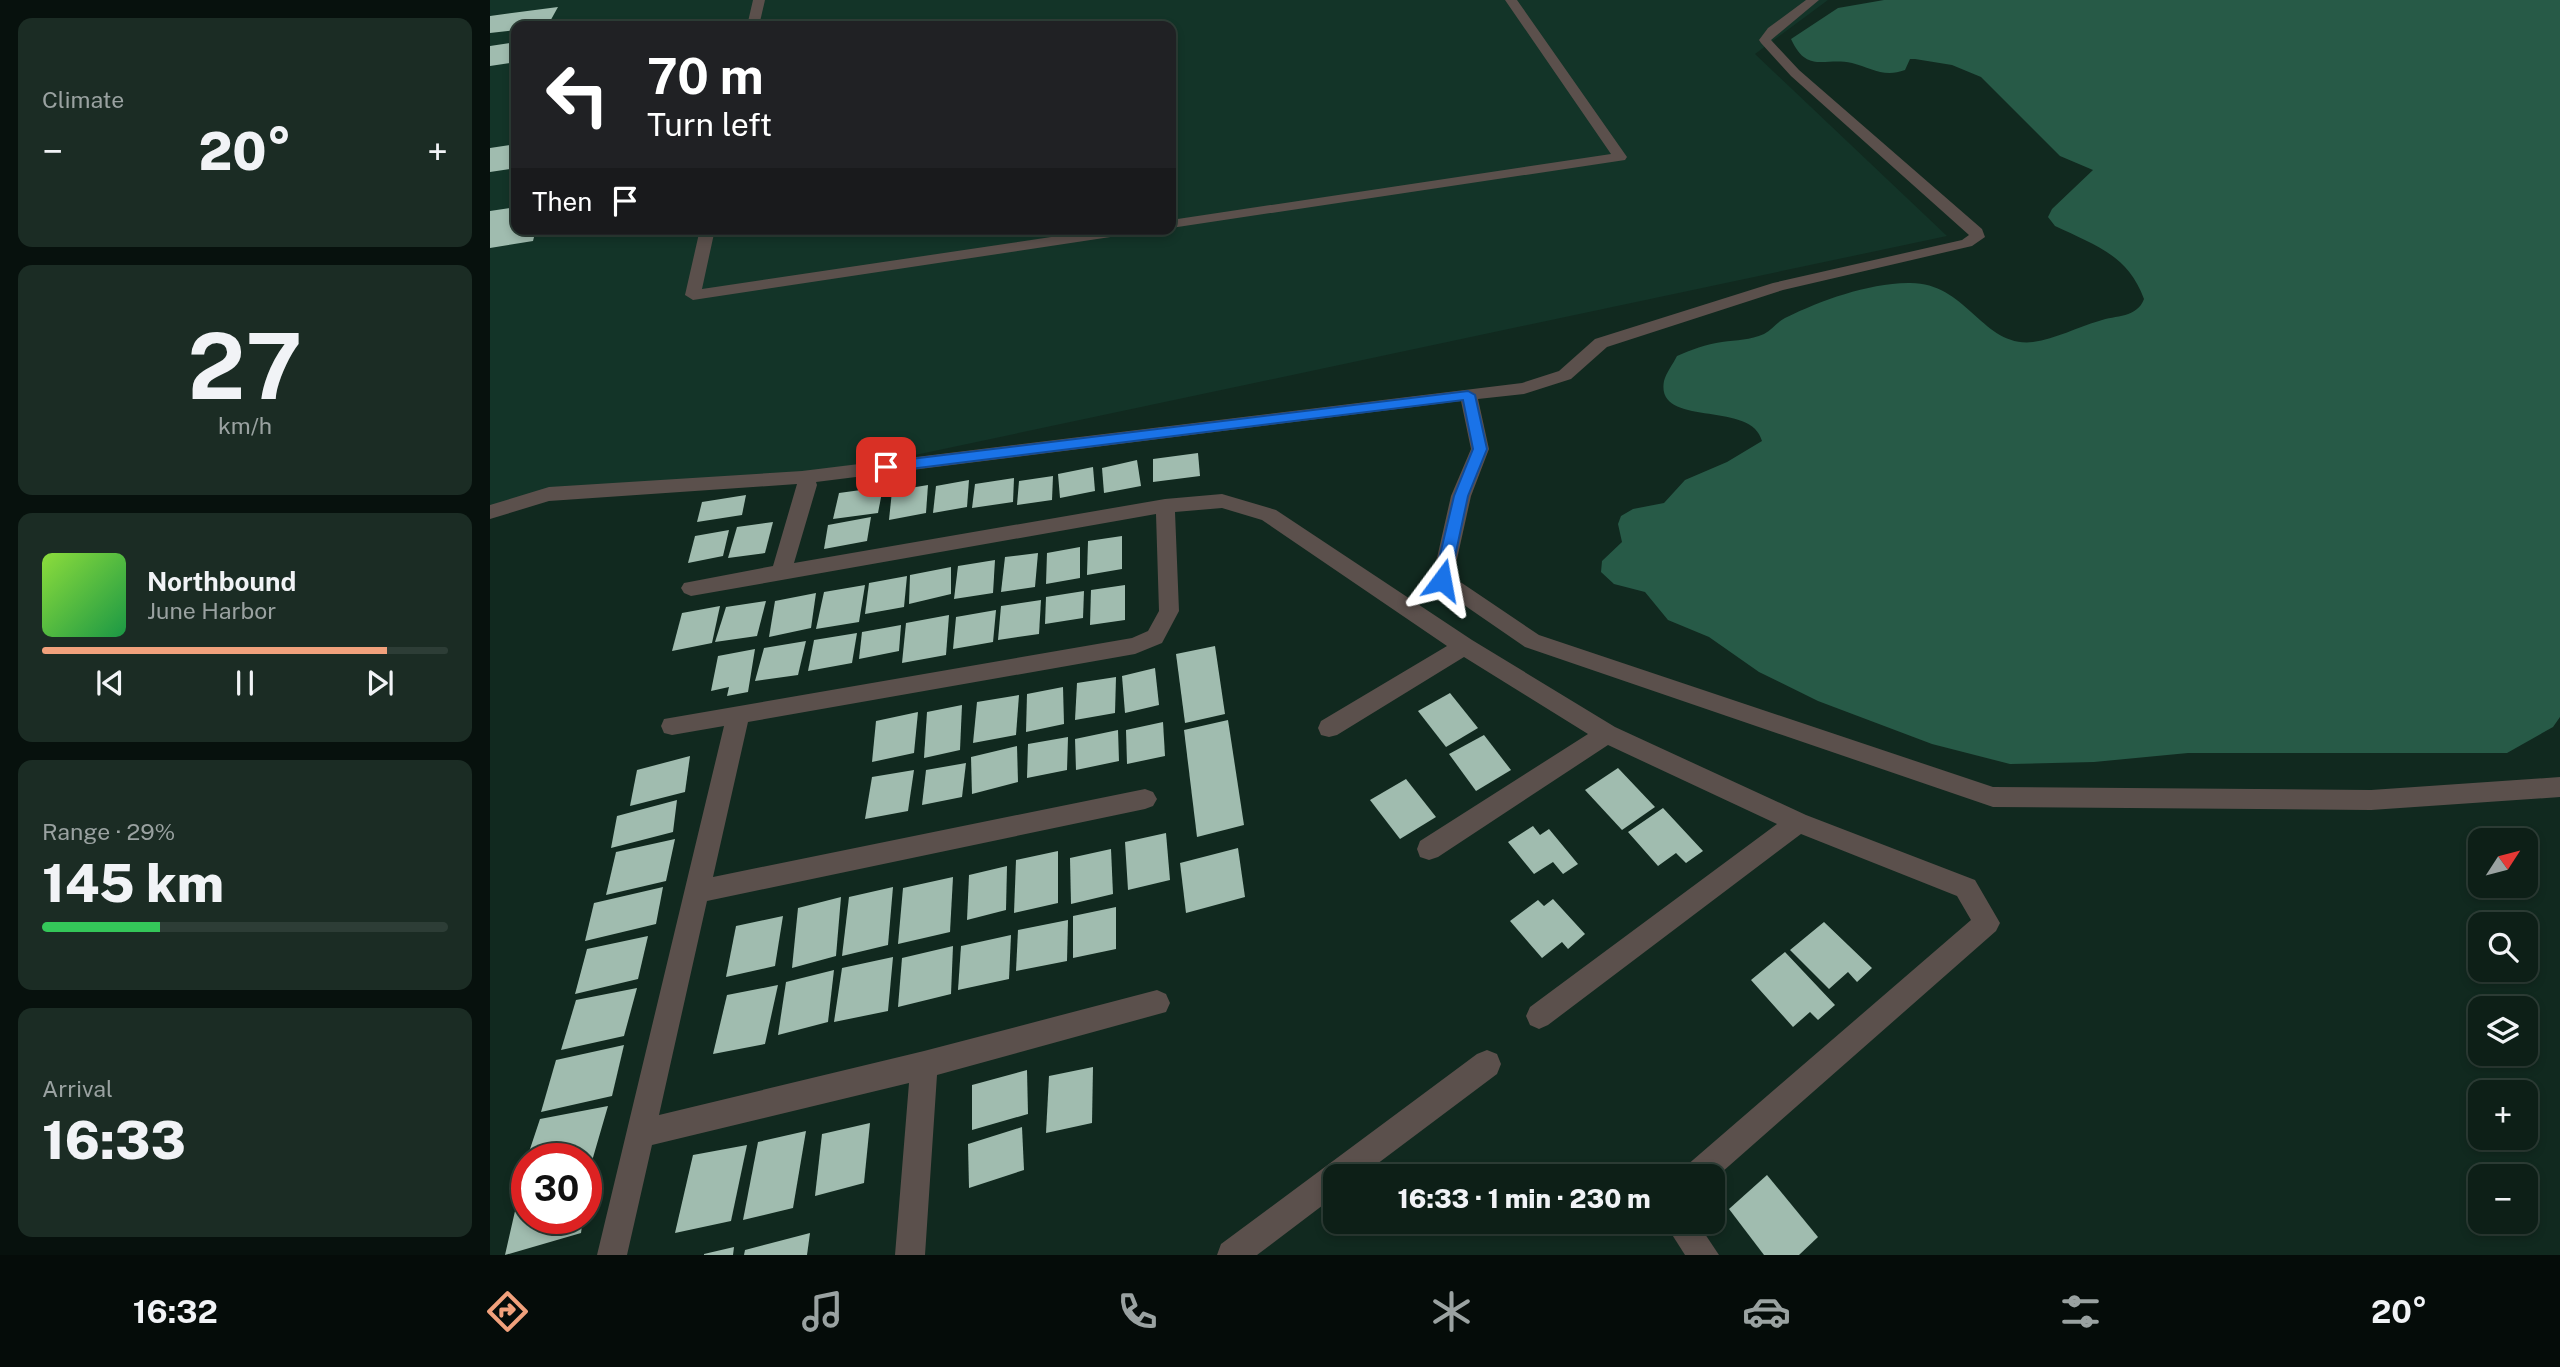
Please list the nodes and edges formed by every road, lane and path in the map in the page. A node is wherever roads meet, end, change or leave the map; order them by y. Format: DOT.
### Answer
graph roads {
  1 [pos="759,0"];
  2 [pos="1511,0"];
  3 [pos="1813,0"];
  4 [pos="754,21"];
  5 [pos="1176,223"];
  6 [pos="707,235"];
  7 [pos="1097,235"];
  8 [pos="1468,395"];
  9 [pos="803,477"];
  10 [pos="1166,506"];
  11 [pos="490,512"];
  12 [pos="782,570"];
  13 [pos="691,588"];
  14 [pos="1464,646"];
  15 [pos="738,715"];
  16 [pos="672,726"];
  17 [pos="1329,728"];
  18 [pos="1607,734"];
  19 [pos="2560,787"];
  20 [pos="1145,799"];
  21 [pos="1798,822"];
  22 [pos="1429,849"];
  23 [pos="696,892"];
  24 [pos="1157,1003"];
  25 [pos="1539,1016"];
  26 [pos="1487,1064"];
  27 [pos="924,1065"];
  28 [pos="640,1135"];
  29 [pos="1353,1164"];
  30 [pos="1710,1164"];
  31 [pos="1323,1187"];
  32 [pos="1688,1234"];
  33 [pos="611,1255"];
  34 [pos="909,1255"];
  35 [pos="1232,1255"];
  36 [pos="1704,1255"];
  1 -- 4 [label="street"];
  2 -- 5 [label="street"];
  3 -- 8 [label="street"];
  6 -- 7 [label="street"];
  8 -- 9 [label="street"];
  8 -- 19 [label="street"];
  9 -- 11 [label="street"];
  9 -- 12 [label="street"];
  10 -- 12 [label="street"];
  10 -- 14 [label="street"];
  10 -- 15 [label="street"];
  12 -- 13 [label="street"];
  14 -- 17 [label="street"];
  14 -- 18 [label="street"];
  15 -- 16 [label="street"];
  15 -- 23 [label="street"];
  18 -- 21 [label="street"];
  18 -- 22 [label="street"];
  20 -- 23 [label="street"];
  21 -- 25 [label="street"];
  21 -- 30 [label="street"];
  23 -- 28 [label="street"];
  24 -- 27 [label="street"];
  26 -- 29 [label="street"];
  27 -- 28 [label="street"];
  27 -- 34 [label="street"];
  28 -- 33 [label="street"];
  31 -- 35 [label="street"];
  32 -- 36 [label="street"];
}
